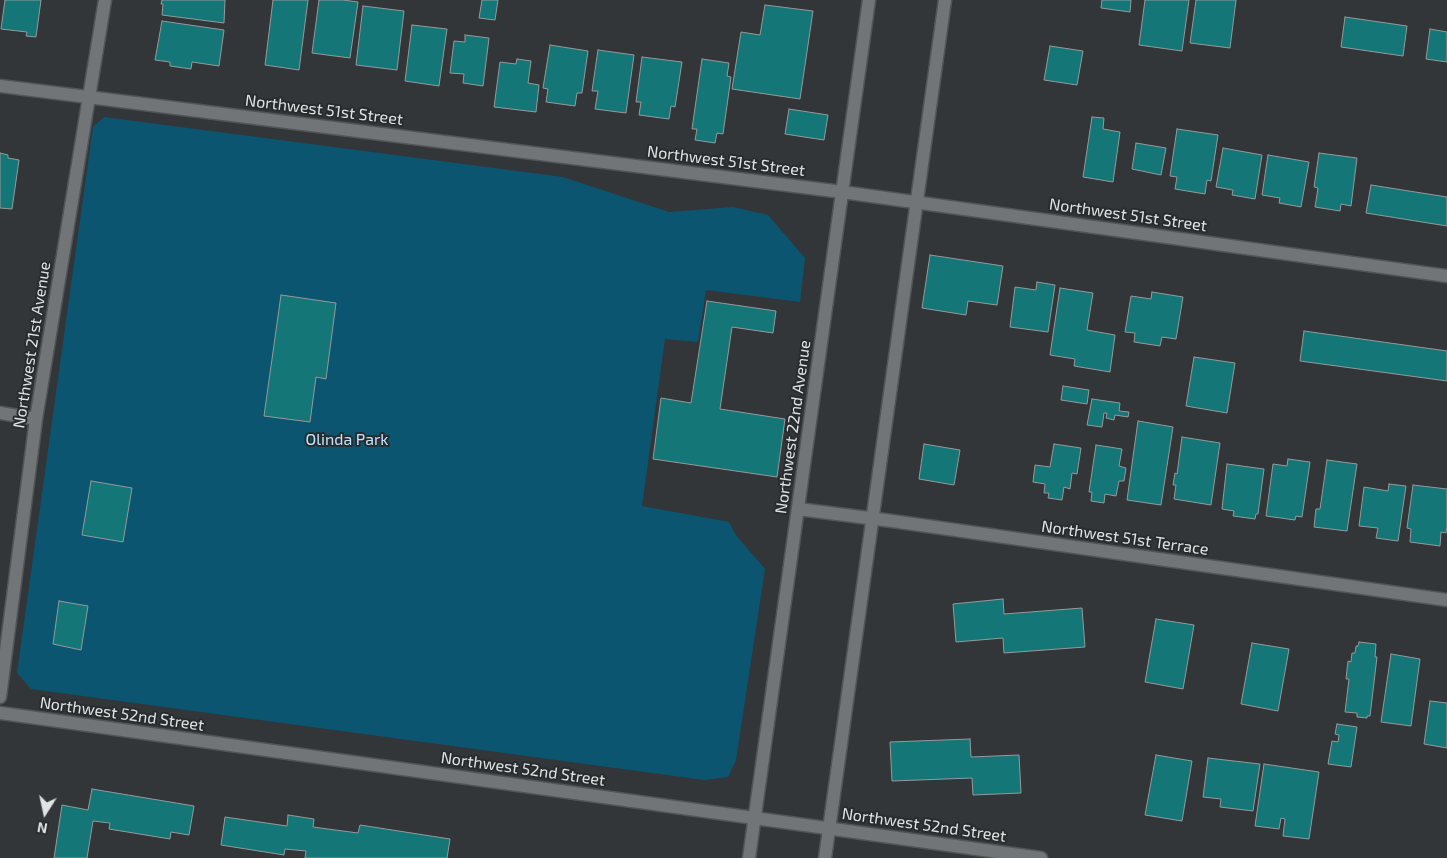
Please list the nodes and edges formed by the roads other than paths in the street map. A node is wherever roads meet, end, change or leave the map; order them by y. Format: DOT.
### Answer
graph roads {
  1 [pos="105,0"];
  2 [pos="869,0"];
  3 [pos="945,0"];
  4 [pos="0,86"];
  5 [pos="89,97"];
  6 [pos="842,192"];
  7 [pos="917,202"];
  8 [pos="1447,276"];
  9 [pos="0,414"];
  10 [pos="36,419"];
  11 [pos="798,509"];
  12 [pos="874,518"];
  13 [pos="1447,600"];
  14 [pos="0,697"];
  15 [pos="0,713"];
  16 [pos="755,818"];
  17 [pos="830,828"];
  18 [pos="749,858"];
  19 [pos="825,858"];
  20 [pos="1041,858"];
  1 -- 5 [label="street, Northwest 21st Avenue"];
  2 -- 6 [label="street, Northwest 22nd Avenue"];
  3 -- 7 [label="street"];
  4 -- 5 [label="street, Northwest 51st Street"];
  5 -- 6 [label="street, Northwest 51st Street"];
  5 -- 10 [label="street, Northwest 21st Avenue"];
  6 -- 7 [label="street, Northwest 51st Street"];
  6 -- 11 [label="street, Northwest 22nd Avenue"];
  7 -- 8 [label="street, Northwest 51st Street"];
  7 -- 12 [label="street"];
  9 -- 10 [label="street"];
  10 -- 14 [label="street, Northwest 21st Avenue"];
  11 -- 12 [label="street, Northwest 51st Terrace"];
  11 -- 16 [label="street, Northwest 22nd Avenue"];
  12 -- 13 [label="street, Northwest 51st Terrace"];
  12 -- 17 [label="street"];
  15 -- 16 [label="street, Northwest 52nd Street"];
  16 -- 17 [label="street, Northwest 52nd Street"];
  16 -- 18 [label="street, Northwest 22nd Avenue"];
  17 -- 19 [label="street"];
  17 -- 20 [label="street, Northwest 52nd Street"];
}
